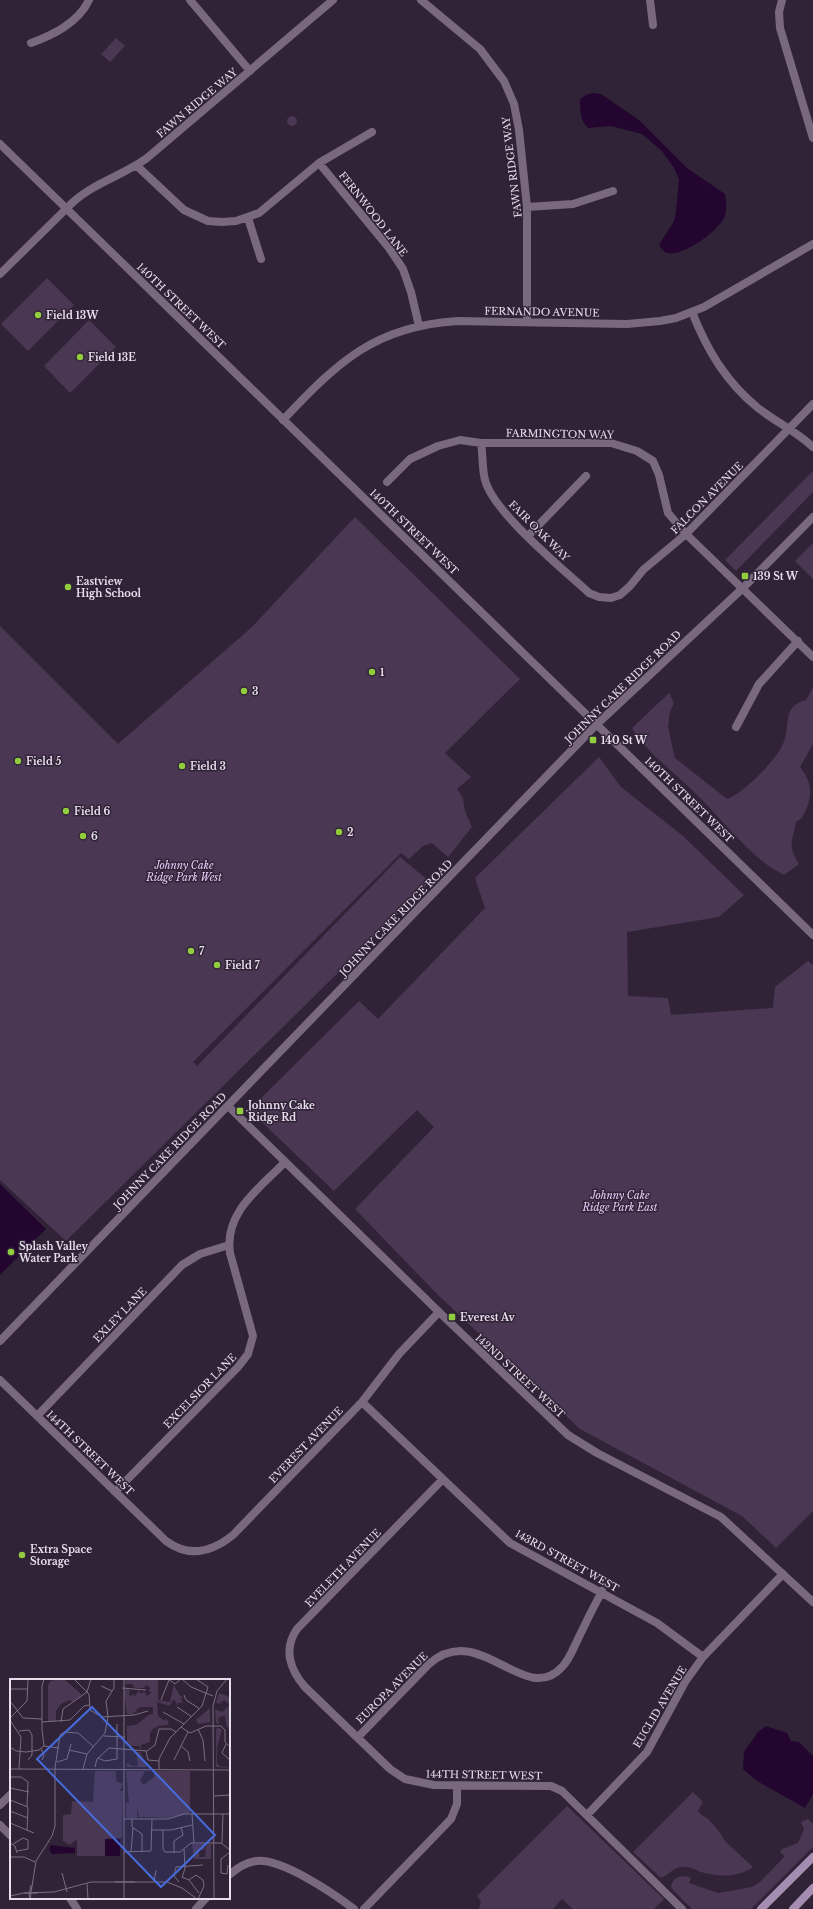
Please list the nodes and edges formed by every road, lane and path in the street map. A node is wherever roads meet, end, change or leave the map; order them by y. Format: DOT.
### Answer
graph roads {
  1 [pos="89,0"];
  2 [pos="190,0"];
  3 [pos="333,0"];
  4 [pos="421,0"];
  5 [pos="650,0"];
  6 [pos="782,0"];
  7 [pos="653,25"];
  8 [pos="30,43"];
  9 [pos="250,70"];
  10 [pos="372,132"];
  11 [pos="813,138"];
  12 [pos="0,144"];
  13 [pos="319,163"];
  14 [pos="137,166"];
  15 [pos="613,191"];
  16 [pos="528,207"];
  17 [pos="67,208"];
  18 [pos="248,218"];
  19 [pos="813,244"];
  20 [pos="261,259"];
  21 [pos="0,274"];
  22 [pos="692,312"];
  23 [pos="527,322"];
  24 [pos="419,326"];
  25 [pos="813,404"];
  26 [pos="283,420"];
  27 [pos="789,429"];
  28 [pos="482,443"];
  29 [pos="813,447"];
  30 [pos="586,476"];
  31 [pos="387,482"];
  32 [pos="813,517"];
  33 [pos="686,534"];
  34 [pos="528,536"];
  35 [pos="742,588"];
  36 [pos="620,595"];
  37 [pos="798,642"];
  38 [pos="813,657"];
  39 [pos="597,724"];
  40 [pos="736,727"];
  41 [pos="813,935"];
  42 [pos="228,1106"];
  43 [pos="285,1162"];
  44 [pos="229,1245"];
  45 [pos="439,1312"];
  46 [pos="0,1340"];
  47 [pos="0,1380"];
  48 [pos="362,1402"];
  49 [pos="37,1416"];
  50 [pos="442,1480"];
  51 [pos="115,1492"];
  52 [pos="166,1541"];
  53 [pos="783,1574"];
  54 [pos="602,1591"];
  55 [pos="813,1602"];
  56 [pos="703,1657"];
  57 [pos="300,1681"];
  58 [pos="358,1737"];
  59 [pos="458,1786"];
  60 [pos="10,1795"];
  61 [pos="0,1805"];
  62 [pos="587,1815"];
  63 [pos="0,1825"];
  64 [pos="10,1835"];
  65 [pos="813,1857"];
  66 [pos="230,1874"];
  67 [pos="813,1888"];
  68 [pos="71,1899"];
  69 [pos="205,1899"];
  70 [pos="78,1909"];
  71 [pos="196,1909"];
  72 [pos="354,1909"];
  73 [pos="364,1909"];
  74 [pos="682,1909"];
  75 [pos="762,1909"];
  76 [pos="793,1909"];
  1 -- 8 [label="street"];
  2 -- 9 [label="street"];
  3 -- 9 [label="street, FAWN RIDGE WAY"];
  4 -- 16 [label="street, FAWN RIDGE WAY"];
  5 -- 7 [label="street"];
  6 -- 11 [label="street"];
  9 -- 14 [label="street, FAWN RIDGE WAY"];
  10 -- 13 [label="street"];
  12 -- 17 [label="street, 140TH STREET WEST"];
  13 -- 18 [label="street"];
  13 -- 24 [label="street, FERNWOOD LANE"];
  14 -- 17 [label="street, FAWN RIDGE WAY"];
  14 -- 18 [label="street"];
  15 -- 16 [label="street"];
  16 -- 23 [label="street, FAWN RIDGE WAY"];
  17 -- 21 [label="street, FAWN RIDGE WAY"];
  17 -- 26 [label="street, 140TH STREET WEST"];
  18 -- 20 [label="street"];
  19 -- 22 [label="street, FERNANDO AVENUE"];
  22 -- 23 [label="street, FERNANDO AVENUE"];
  22 -- 27 [label="street"];
  23 -- 24 [label="street, FERNANDO AVENUE"];
  24 -- 26 [label="street, FERNANDO AVENUE"];
  25 -- 27 [label="street, FALCON AVENUE"];
  26 -- 39 [label="street, 140TH STREET WEST"];
  27 -- 29 [label="street"];
  27 -- 33 [label="street, FALCON AVENUE"];
  28 -- 31 [label="street, FARMINGTON WAY"];
  28 -- 33 [label="street, FARMINGTON WAY"];
  28 -- 34 [label="street, FAIR OAK WAY"];
  30 -- 34 [label="street"];
  32 -- 35 [label="street, JOHNNY CAKE RIDGE ROAD"];
  33 -- 35 [label="street, FARMINGTON WAY"];
  33 -- 36 [label="street, FALCON AVENUE"];
  34 -- 36 [label="street, FAIR OAK WAY"];
  35 -- 37 [label="street, FARMINGTON WAY"];
  35 -- 39 [label="street, JOHNNY CAKE RIDGE ROAD"];
  37 -- 38 [label="street, FARMINGTON WAY"];
  37 -- 40 [label="street"];
  39 -- 41 [label="street, 140TH STREET WEST"];
  39 -- 42 [label="street, JOHNNY CAKE RIDGE ROAD"];
  42 -- 43 [label="street, 142ND STREET WEST"];
  42 -- 46 [label="street, JOHNNY CAKE RIDGE ROAD"];
  43 -- 44 [label="street, EXCELSIOR LANE"];
  43 -- 45 [label="street, 142ND STREET WEST"];
  44 -- 49 [label="street, EXLEY LANE"];
  44 -- 51 [label="street, EXCELSIOR LANE"];
  45 -- 48 [label="street, EVEREST AVENUE"];
  45 -- 53 [label="street, 142ND STREET WEST"];
  47 -- 49 [label="street, 144TH STREET WEST"];
  48 -- 50 [label="street, 143RD STREET WEST"];
  48 -- 52 [label="street, EVEREST AVENUE"];
  49 -- 51 [label="street, 144TH STREET WEST"];
  50 -- 54 [label="street, 143RD STREET WEST"];
  50 -- 57 [label="street, EVELETH AVENUE"];
  51 -- 52 [label="street, 144TH STREET WEST"];
  53 -- 55 [label="street, 142ND STREET WEST"];
  53 -- 56 [label="street, EUCLID AVENUE"];
  54 -- 56 [label="street, 143RD STREET WEST"];
  54 -- 58 [label="street, EUROPA AVENUE"];
  56 -- 62 [label="street, EUCLID AVENUE"];
  57 -- 58 [label="street, 144TH STREET WEST"];
  58 -- 59 [label="street, 144TH STREET WEST"];
  59 -- 62 [label="street, 144TH STREET WEST"];
  59 -- 73 [label="street"];
  60 -- 61 [label="street"];
  62 -- 74 [label="street, 144TH STREET WEST"];
  63 -- 64 [label="street"];
  65 -- 75 [label="main road"];
  66 -- 72 [label="street"];
  67 -- 76 [label="main road"];
  68 -- 70 [label="street"];
  69 -- 71 [label="street"];
}
